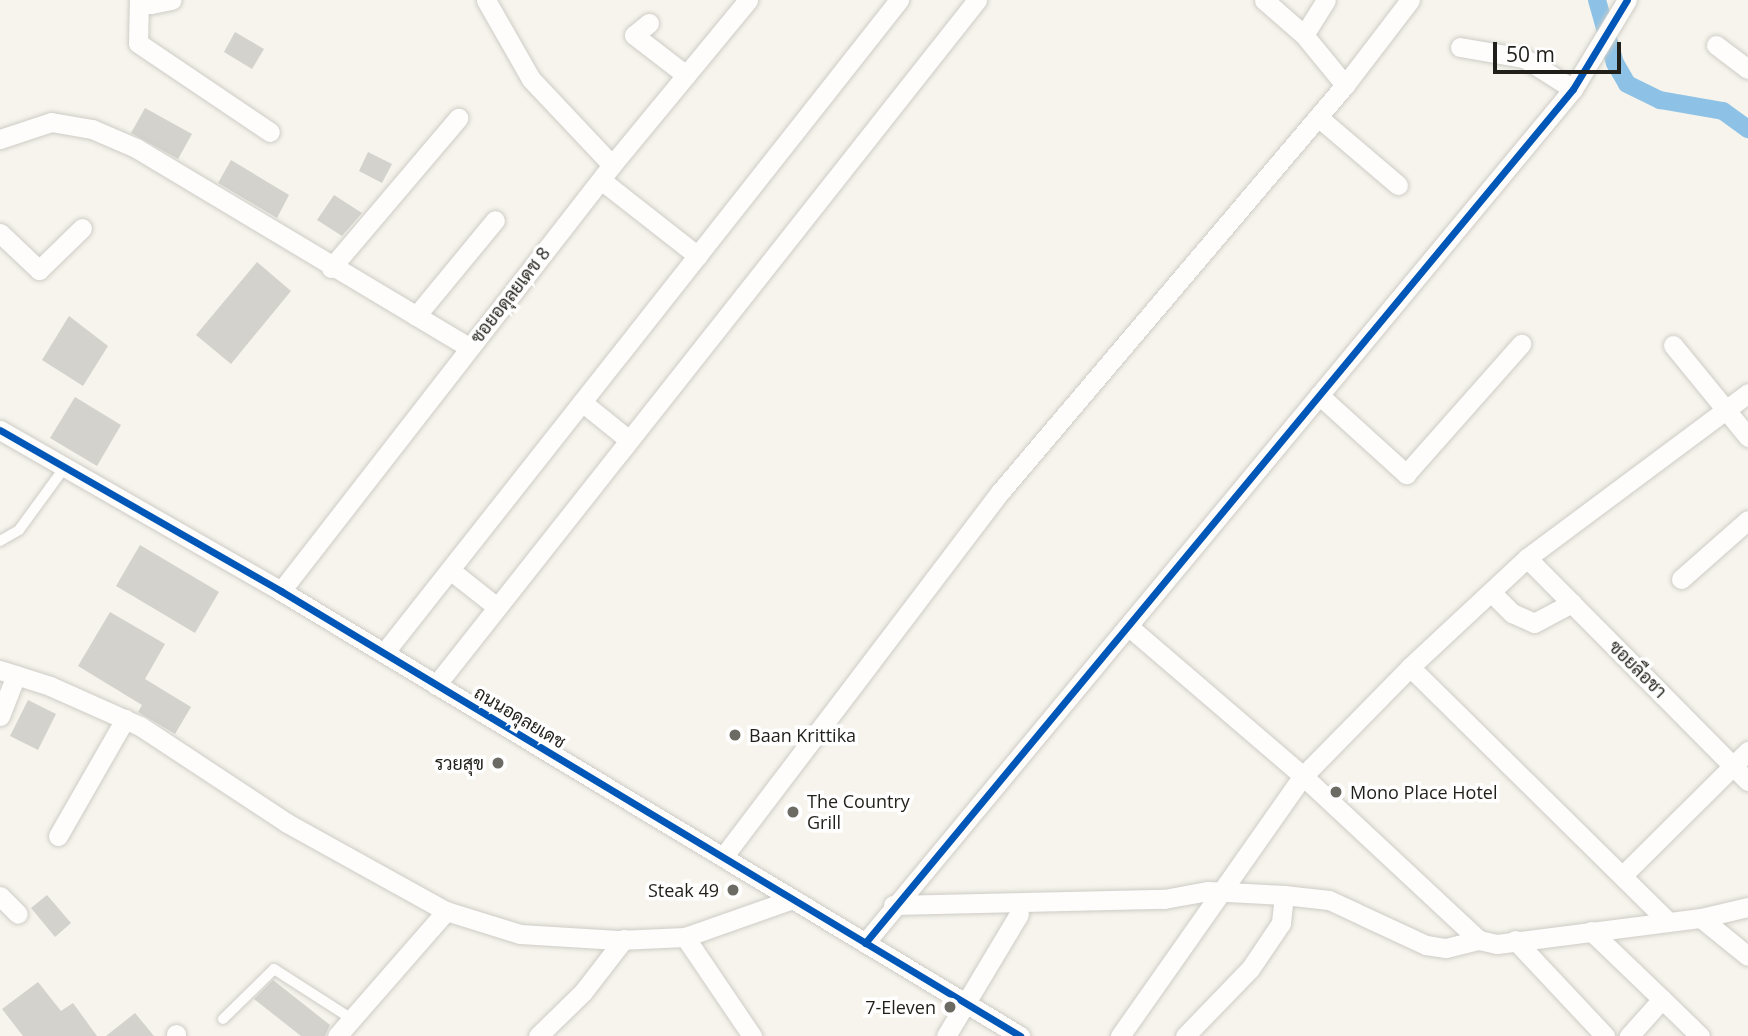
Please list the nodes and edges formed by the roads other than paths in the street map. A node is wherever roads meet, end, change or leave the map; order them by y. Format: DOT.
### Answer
graph roads {
  1 [pos="142,0"];
  2 [pos="172,0"];
  3 [pos="486,0"];
  4 [pos="748,0"];
  5 [pos="899,0"];
  6 [pos="977,0"];
  7 [pos="1264,0"];
  8 [pos="1326,0"];
  9 [pos="1410,0"];
  10 [pos="1622,7"];
  11 [pos="649,23"];
  12 [pos="1304,35"];
  13 [pos="1716,45"];
  14 [pos="1460,47"];
  15 [pos="1748,69"];
  16 [pos="686,75"];
  17 [pos="1345,85"];
  18 [pos="1573,89"];
  19 [pos="1318,117"];
  20 [pos="458,118"];
  21 [pos="270,132"];
  22 [pos="0,139"];
  23 [pos="606,172"];
  24 [pos="1398,185"];
  25 [pos="495,220"];
  26 [pos="82,228"];
  27 [pos="0,233"];
  28 [pos="698,256"];
  29 [pos="331,268"];
  30 [pos="416,316"];
  31 [pos="1521,344"];
  32 [pos="1673,345"];
  33 [pos="468,347"];
  34 [pos="1748,393"];
  35 [pos="1319,395"];
  36 [pos="582,402"];
  37 [pos="1726,413"];
  38 [pos="0,430"];
  39 [pos="1748,437"];
  40 [pos="629,440"];
  41 [pos="65,467"];
  42 [pos="1748,520"];
  43 [pos="0,541"];
  44 [pos="1527,558"];
  45 [pos="450,570"];
  46 [pos="1681,579"];
  47 [pos="281,591"];
  48 [pos="1491,592"];
  49 [pos="1572,603"];
  50 [pos="498,607"];
  51 [pos="1128,626"];
  52 [pos="384,653"];
  53 [pos="1410,667"];
  54 [pos="8,672"];
  55 [pos="436,685"];
  56 [pos="0,716"];
  57 [pos="125,719"];
  58 [pos="1741,757"];
  59 [pos="1303,776"];
  60 [pos="1748,781"];
  61 [pos="58,836"];
  62 [pos="723,857"];
  63 [pos="1624,874"];
  64 [pos="1220,891"];
  65 [pos="1284,894"];
  66 [pos="0,896"];
  67 [pos="793,899"];
  68 [pos="892,905"];
  69 [pos="1748,907"];
  70 [pos="446,911"];
  71 [pos="18,914"];
  72 [pos="1019,914"];
  73 [pos="1701,918"];
  74 [pos="1667,920"];
  75 [pos="1591,931"];
  76 [pos="685,937"];
  77 [pos="624,939"];
  78 [pos="1479,940"];
  79 [pos="1515,940"];
  80 [pos="865,943"];
  81 [pos="1748,956"];
  82 [pos="1662,999"];
  83 [pos="966,1003"];
  84 [pos="352,1018"];
  85 [pos="223,1019"];
  86 [pos="337,1036"];
  87 [pos="538,1036"];
  88 [pos="752,1036"];
  89 [pos="946,1036"];
  90 [pos="1020,1036"];
  91 [pos="1120,1036"];
  92 [pos="1185,1036"];
  93 [pos="1605,1036"];
  94 [pos="1629,1036"];
  95 [pos="1700,1036"];
  1 -- 2 [label="street"];
  1 -- 21 [label="street"];
  3 -- 23 [label="street"];
  4 -- 16 [label="street, ซอยอดุลยเดช 8"];
  5 -- 28 [label="street"];
  6 -- 40 [label="street"];
  7 -- 12 [label="street"];
  8 -- 12 [label="street"];
  9 -- 17 [label="street"];
  10 -- 18 [label="street"];
  11 -- 16 [label="street"];
  12 -- 17 [label="street"];
  13 -- 15 [label="street"];
  14 -- 18 [label="street"];
  16 -- 23 [label="street, ซอยอดุลยเดช 8"];
  17 -- 19 [label="street"];
  18 -- 35 [label="street"];
  19 -- 24 [label="street"];
  19 -- 62 [label="street"];
  20 -- 29 [label="street"];
  22 -- 29 [label="street"];
  23 -- 28 [label="street"];
  23 -- 33 [label="street, ซอยอดุลยเดช 8"];
  25 -- 30 [label="street"];
  26 -- 27 [label="street"];
  28 -- 36 [label="street"];
  29 -- 30 [label="street"];
  30 -- 33 [label="street"];
  31 -- 35 [label="street"];
  32 -- 37 [label="street"];
  33 -- 47 [label="street, ซอยอดุลยเดช 8"];
  34 -- 37 [label="street"];
  35 -- 51 [label="street"];
  36 -- 40 [label="street"];
  36 -- 45 [label="street"];
  37 -- 39 [label="street"];
  37 -- 44 [label="street"];
  38 -- 41 [label="street, ถนนอดุลยเดช"];
  40 -- 50 [label="street"];
  41 -- 43 [label="lane"];
  41 -- 47 [label="street, ถนนอดุลยเดช"];
  42 -- 46 [label="street"];
  44 -- 48 [label="street"];
  44 -- 49 [label="street, ซอยลือชา"];
  45 -- 50 [label="street"];
  45 -- 52 [label="street"];
  47 -- 52 [label="street, ถนนอดุลยเดช"];
  48 -- 49 [label="street"];
  48 -- 53 [label="street"];
  49 -- 58 [label="street, ซอยลือชา"];
  50 -- 55 [label="street"];
  51 -- 59 [label="street"];
  51 -- 68 [label="street"];
  52 -- 55 [label="street, ถนนอดุลยเดช"];
  53 -- 59 [label="street"];
  53 -- 63 [label="street"];
  54 -- 56 [label="street"];
  54 -- 57 [label="street"];
  55 -- 62 [label="street, ถนนอดุลยเดช"];
  57 -- 61 [label="street"];
  57 -- 70 [label="street"];
  58 -- 60 [label="street, ซอยลือชา"];
  58 -- 63 [label="street"];
  59 -- 64 [label="street"];
  59 -- 78 [label="street"];
  62 -- 67 [label="street, ถนนอดุลยเดช"];
  63 -- 74 [label="street"];
  64 -- 65 [label="street"];
  64 -- 68 [label="street"];
  64 -- 91 [label="street"];
  65 -- 78 [label="street"];
  65 -- 92 [label="street"];
  66 -- 71 [label="street"];
  67 -- 76 [label="street"];
  67 -- 80 [label="street, ถนนอดุลยเดช"];
  68 -- 80 [label="street"];
  69 -- 73 [label="street"];
  70 -- 77 [label="street"];
  70 -- 84 [label="street"];
  72 -- 83 [label="street"];
  73 -- 74 [label="street"];
  73 -- 81 [label="street"];
  74 -- 75 [label="street"];
  75 -- 79 [label="street"];
  75 -- 82 [label="street"];
  76 -- 77 [label="street"];
  76 -- 88 [label="street"];
  77 -- 87 [label="street"];
  78 -- 79 [label="street"];
  79 -- 93 [label="street"];
  80 -- 83 [label="street, ถนนอดุลยเดช"];
  82 -- 94 [label="street"];
  82 -- 95 [label="street"];
  83 -- 89 [label="street"];
  83 -- 90 [label="street, ถนนอดุลยเดช"];
  84 -- 85 [label="lane"];
  84 -- 86 [label="street"];
}
